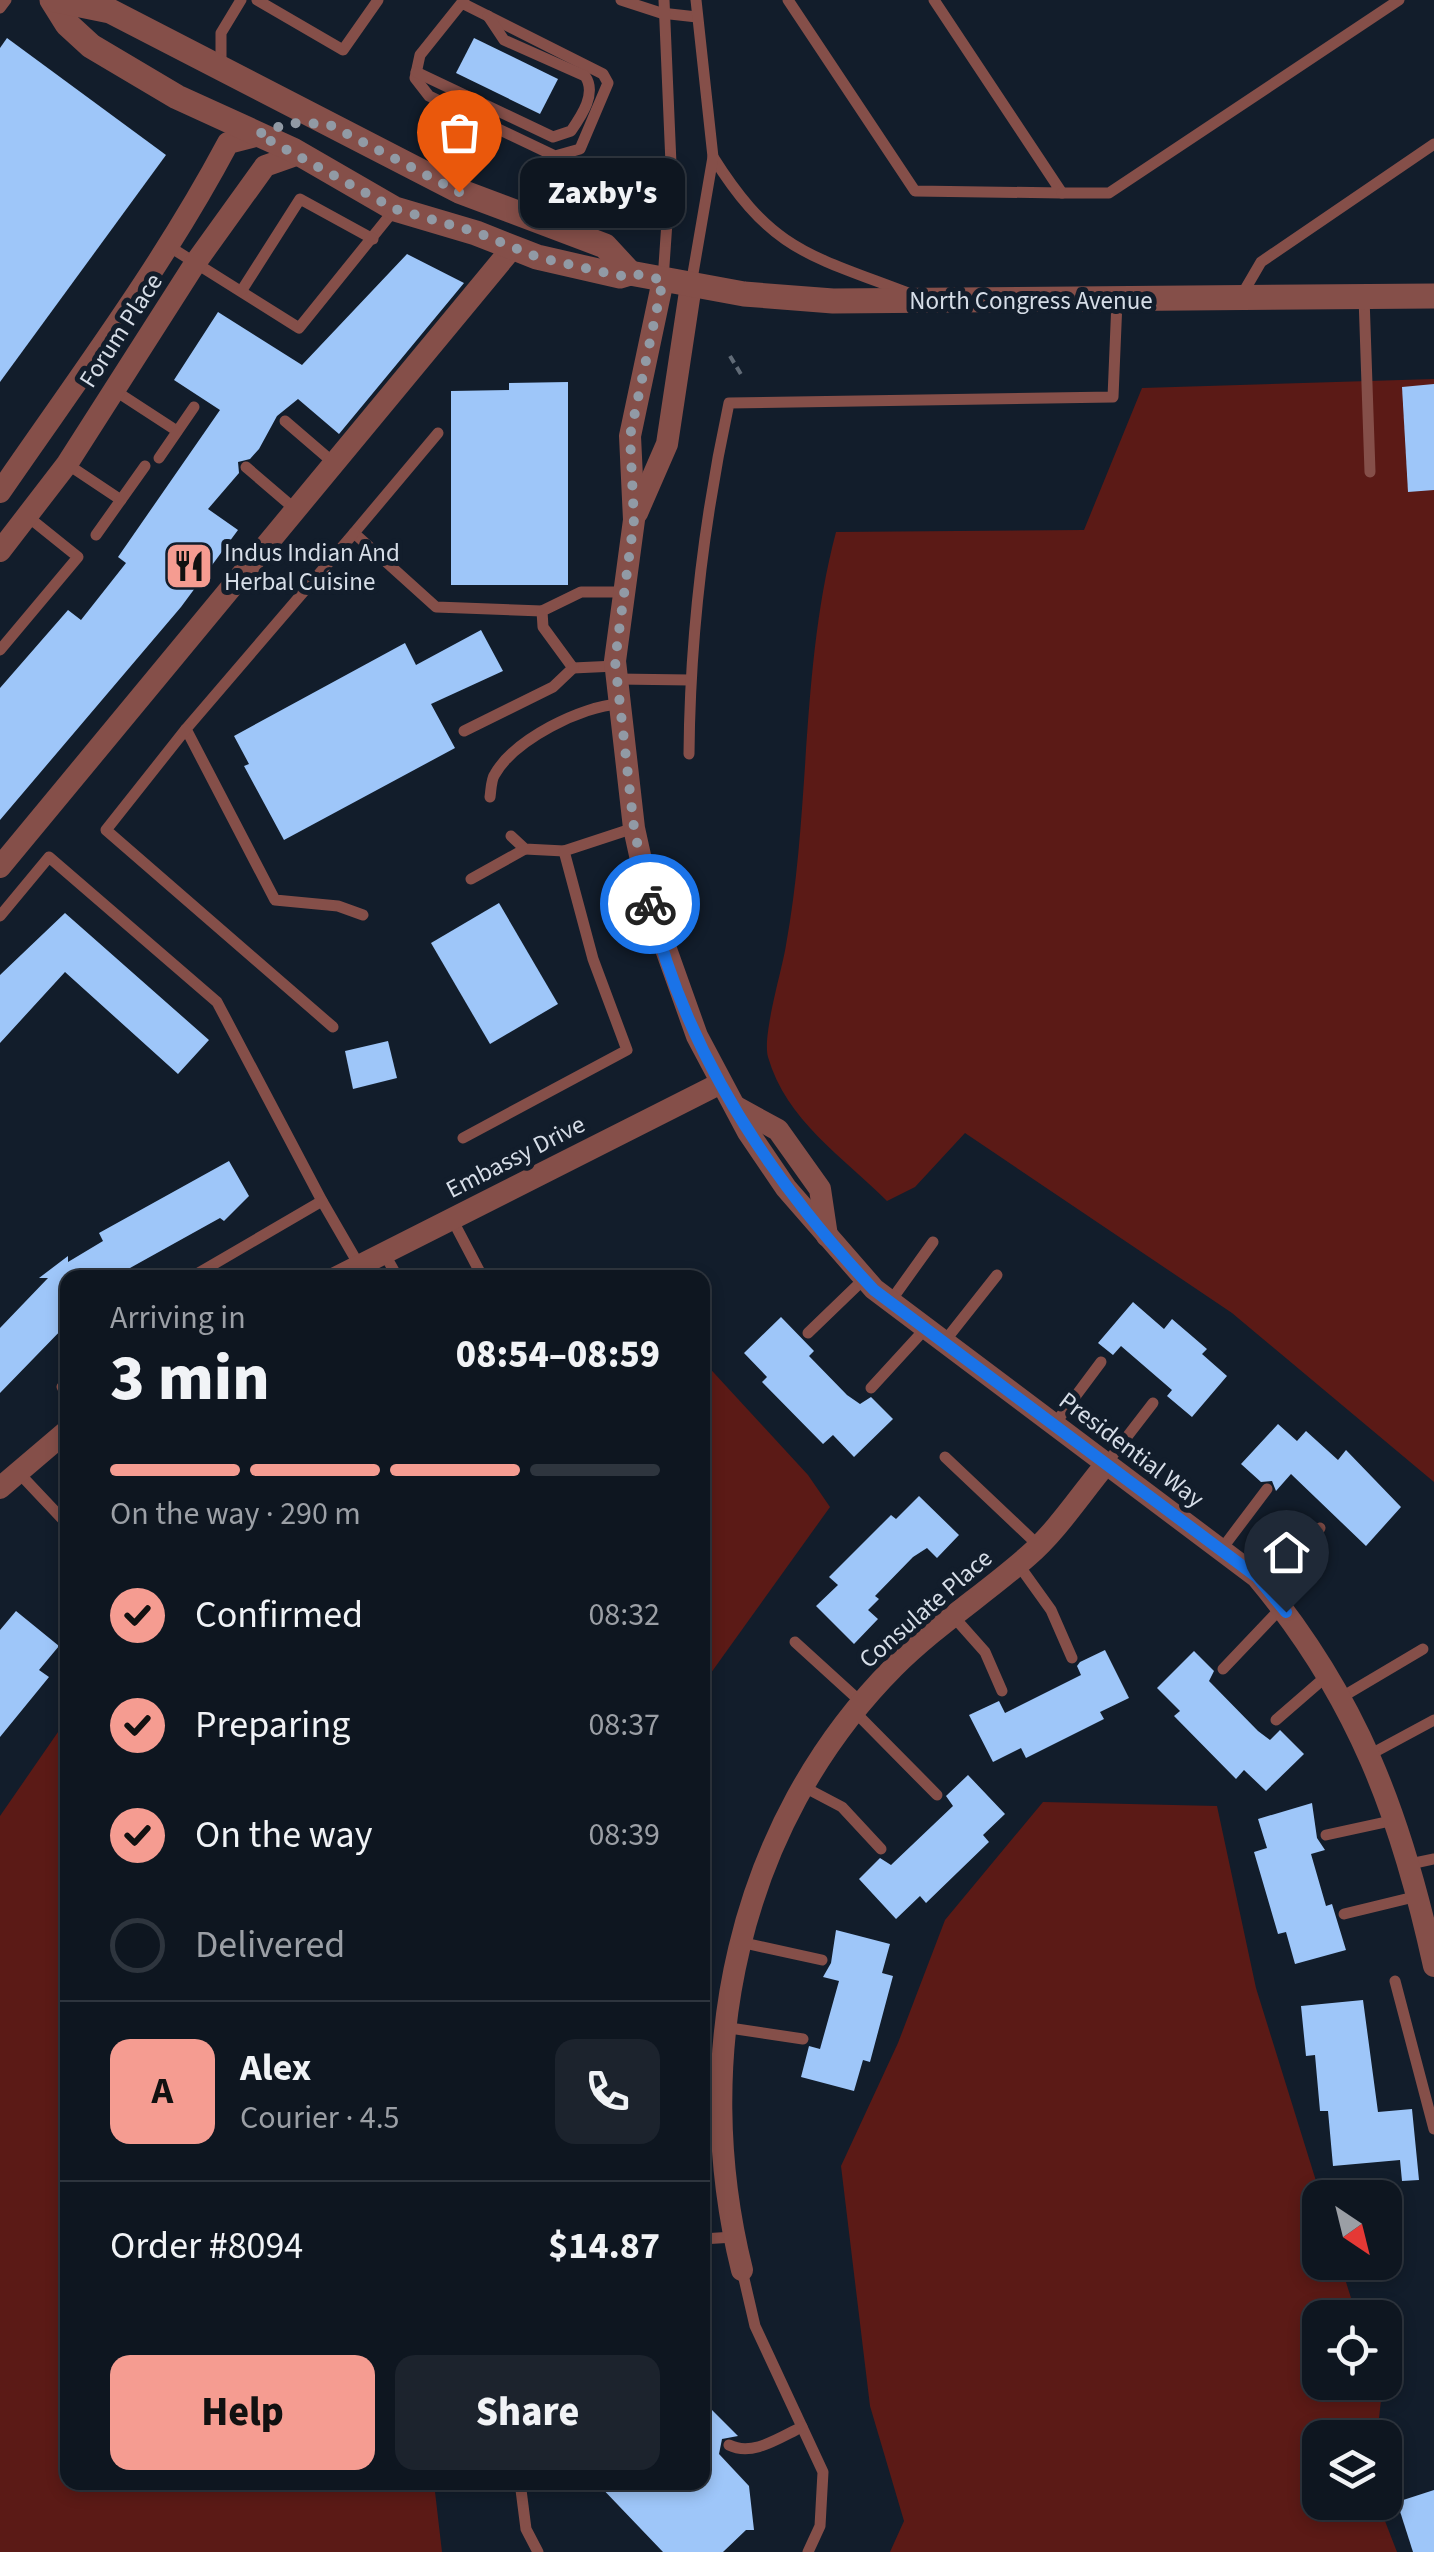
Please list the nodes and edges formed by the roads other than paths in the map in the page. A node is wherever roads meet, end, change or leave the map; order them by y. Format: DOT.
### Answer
graph roads {
  1 [pos="6,0"];
  2 [pos="54,0"];
  3 [pos="241,0"];
  4 [pos="257,0"];
  5 [pos="378,0"];
  6 [pos="620,0"];
  7 [pos="696,0"];
  8 [pos="788,0"];
  9 [pos="934,0"];
  10 [pos="1399,0"];
  11 [pos="463,2"];
  12 [pos="663,6"];
  13 [pos="0,8"];
  14 [pos="488,16"];
  15 [pos="697,17"];
  16 [pos="220,66"];
  17 [pos="416,72"];
  18 [pos="328,124"];
  19 [pos="258,134"];
  20 [pos="1434,144"];
  21 [pos="299,154"];
  22 [pos="713,157"];
  23 [pos="1062,193"];
  24 [pos="395,209"];
  25 [pos="372,239"];
  26 [pos="170,247"];
  27 [pos="513,247"];
  28 [pos="196,262"];
  29 [pos="630,273"];
  30 [pos="663,280"];
  31 [pos="691,284"];
  32 [pos="242,290"];
  33 [pos="1434,296"];
  34 [pos="1364,297"];
  35 [pos="1240,298"];
  36 [pos="929,301"];
  37 [pos="1117,301"];
  38 [pos="114,390"];
  39 [pos="194,407"];
  40 [pos="285,422"];
  41 [pos="177,431"];
  42 [pos="438,433"];
  43 [pos="159,458"];
  44 [pos="68,464"];
  45 [pos="335,464"];
  46 [pos="145,466"];
  47 [pos="246,468"];
  48 [pos="1370,472"];
  49 [pos="0,492"];
  50 [pos="121,500"];
  51 [pos="296,510"];
  52 [pos="28,516"];
  53 [pos="634,520"];
  54 [pos="354,533"];
  55 [pos="96,535"];
  56 [pos="0,552"];
  57 [pos="624,592"];
  58 [pos="542,610"];
  59 [pos="0,650"];
  60 [pos="572,668"];
  61 [pos="616,672"];
  62 [pos="690,680"];
  63 [pos="619,704"];
  64 [pos="186,730"];
  65 [pos="464,730"];
  66 [pos="690,754"];
  67 [pos="490,798"];
  68 [pos="634,828"];
  69 [pos="512,836"];
  70 [pos="524,849"];
  71 [pos="564,851"];
  72 [pos="0,867"];
  73 [pos="470,879"];
  74 [pos="363,915"];
  75 [pos="0,916"];
  76 [pos="333,1027"];
  77 [pos="720,1083"];
  78 [pos="734,1106"];
  79 [pos="462,1138"];
  80 [pos="322,1202"];
  81 [pos="452,1219"];
  82 [pos="828,1240"];
  83 [pos="932,1242"];
  84 [pos="384,1252"];
  85 [pos="359,1265"];
  86 [pos="204,1270"];
  87 [pos="350,1270"];
  88 [pos="394,1270"];
  89 [pos="479,1270"];
  90 [pos="997,1275"];
  91 [pos="864,1279"];
  92 [pos="890,1302"];
  93 [pos="808,1333"];
  94 [pos="935,1335"];
  95 [pos="1101,1362"];
  96 [pos="871,1388"];
  97 [pos="1153,1403"];
  98 [pos="1054,1425"];
  99 [pos="60,1437"];
  100 [pos="945,1457"];
  101 [pos="1106,1464"];
  102 [pos="18,1472"];
  103 [pos="0,1488"];
  104 [pos="1267,1489"];
  105 [pos="60,1517"];
  106 [pos="1320,1528"];
  107 [pos="1038,1545"];
  108 [pos="1221,1550"];
  109 [pos="1018,1564"];
  110 [pos="1276,1600"];
  111 [pos="953,1616"];
  112 [pos="795,1642"];
  113 [pos="1423,1649"];
  114 [pos="1072,1658"];
  115 [pos="1223,1669"];
  116 [pos="1329,1674"];
  117 [pos="1002,1691"];
  118 [pos="1342,1696"];
  119 [pos="859,1707"];
  120 [pos="1276,1720"];
  121 [pos="1434,1720"];
  122 [pos="1371,1754"];
  123 [pos="804,1787"];
  124 [pos="937,1795"];
  125 [pos="1397,1820"];
  126 [pos="1326,1835"];
  127 [pos="881,1849"];
  128 [pos="1434,1859"];
  129 [pos="1410,1864"];
  130 [pos="1418,1896"];
  131 [pos="1344,1914"];
  132 [pos="1430,1930"];
  133 [pos="740,1942"];
  134 [pos="822,1960"];
  135 [pos="1434,1966"];
  136 [pos="1395,1980"];
  137 [pos="723,2027"];
  138 [pos="803,2039"];
  139 [pos="1434,2130"];
  140 [pos="734,2237"];
  141 [pos="710,2239"];
  142 [pos="742,2270"];
  143 [pos="802,2427"];
  144 [pos="729,2445"];
  145 [pos="521,2490"];
  146 [pos="538,2552"];
  147 [pos="808,2552"];
  1 -- 13 [label="lane"];
  2 -- 16 [label="street, North Congress Avenue"];
  2 -- 19 [label="street, North Congress Avenue"];
  3 -- 16 [label="lane"];
  4 -- 5 [label="lane"];
  6 -- 12 [label="lane"];
  7 -- 15 [label="lane"];
  8 -- 23 [label="lane"];
  9 -- 23 [label="lane"];
  10 -- 23 [label="lane"];
  11 -- 14 [label="lane"];
  11 -- 17 [label="lane"];
  12 -- 15 [label="lane"];
  12 -- 30 [label="lane"];
  14 -- 17 [label="lane"];
  14 -- 17 [label="lane"];
  15 -- 22 [label="lane"];
  16 -- 18 [label="street, North Congress Avenue"];
  18 -- 19 [label="street"];
  18 -- 29 [label="street, North Congress Avenue"];
  19 -- 21 [label="street, North Congress Avenue"];
  19 -- 26 [label="street, Forum Place"];
  20 -- 35 [label="lane"];
  21 -- 24 [label="street, North Congress Avenue"];
  21 -- 28 [label="street, Forum Place"];
  22 -- 31 [label="lane"];
  22 -- 36 [label="lane"];
  24 -- 25 [label="lane"];
  24 -- 27 [label="street, North Congress Avenue"];
  25 -- 32 [label="lane"];
  25 -- 32 [label="lane"];
  26 -- 28 [label="lane"];
  26 -- 49 [label="street, Forum Place"];
  27 -- 29 [label="street, North Congress Avenue"];
  27 -- 45 [label="street"];
  28 -- 32 [label="lane"];
  28 -- 38 [label="street, Forum Place"];
  29 -- 30 [label="street, North Congress Avenue"];
  30 -- 31 [label="street, North Congress Avenue"];
  30 -- 53 [label="street, Presidential Way"];
  31 -- 36 [label="street, North Congress Avenue"];
  31 -- 53 [label="street, Presidential Way"];
  33 -- 34 [label="street, North Congress Avenue"];
  34 -- 35 [label="street, North Congress Avenue"];
  34 -- 48 [label="lane"];
  35 -- 37 [label="street, North Congress Avenue"];
  36 -- 37 [label="street, North Congress Avenue"];
  37 -- 62 [label="lane"];
  38 -- 41 [label="lane"];
  38 -- 44 [label="street, Forum Place"];
  39 -- 41 [label="lane"];
  40 -- 45 [label="lane"];
  41 -- 43 [label="lane"];
  42 -- 54 [label="lane"];
  44 -- 50 [label="lane"];
  44 -- 52 [label="street, Forum Place"];
  45 -- 51 [label="street"];
  46 -- 50 [label="lane"];
  47 -- 51 [label="lane"];
  50 -- 55 [label="lane"];
  51 -- 72 [label="street"];
  52 -- 56 [label="street, Forum Place"];
  52 -- 59 [label="lane"];
  53 -- 57 [label="street, Presidential Way"];
  54 -- 58 [label="lane"];
  54 -- 64 [label="lane"];
  57 -- 58 [label="lane"];
  57 -- 61 [label="street, Presidential Way"];
  58 -- 60 [label="lane"];
  60 -- 61 [label="lane"];
  60 -- 65 [label="lane"];
  61 -- 62 [label="lane"];
  61 -- 63 [label="street, Presidential Way"];
  62 -- 66 [label="lane"];
  63 -- 67 [label="lane"];
  63 -- 68 [label="street, Presidential Way"];
  64 -- 74 [label="lane"];
  64 -- 76 [label="lane"];
  68 -- 71 [label="lane"];
  68 -- 77 [label="street, Presidential Way"];
  69 -- 70 [label="lane"];
  70 -- 71 [label="lane"];
  70 -- 73 [label="lane"];
  71 -- 79 [label="lane"];
  75 -- 80 [label="lane"];
  77 -- 78 [label="street, Presidential Way"];
  77 -- 81 [label="street, Embassy Drive"];
  78 -- 82 [label="street, Presidential Way"];
  78 -- 82 [label="street"];
  80 -- 85 [label="lane"];
  80 -- 86 [label="lane"];
  81 -- 84 [label="street, Embassy Drive"];
  81 -- 89 [label="lane"];
  82 -- 91 [label="street, Presidential Way"];
  83 -- 92 [label="lane"];
  84 -- 85 [label="street, Embassy Drive"];
  84 -- 88 [label="lane"];
  85 -- 87 [label="street, Embassy Drive"];
  90 -- 94 [label="lane"];
  91 -- 92 [label="street, Presidential Way"];
  91 -- 93 [label="lane"];
  92 -- 94 [label="street, Presidential Way"];
  94 -- 96 [label="lane"];
  94 -- 98 [label="street, Presidential Way"];
  95 -- 98 [label="lane"];
  97 -- 101 [label="lane"];
  98 -- 101 [label="street, Presidential Way"];
  99 -- 102 [label="street"];
  100 -- 107 [label="lane"];
  101 -- 107 [label="street, Consulate Place"];
  101 -- 108 [label="street, Presidential Way"];
  102 -- 103 [label="street"];
  102 -- 105 [label="lane"];
  104 -- 108 [label="lane"];
  106 -- 110 [label="lane"];
  107 -- 109 [label="street, Consulate Place"];
  108 -- 110 [label="street, Presidential Way"];
  109 -- 111 [label="street, Consulate Place"];
  109 -- 114 [label="lane"];
  110 -- 115 [label="lane"];
  110 -- 116 [label="street, Presidential Way"];
  111 -- 117 [label="lane"];
  111 -- 119 [label="street, Consulate Place"];
  112 -- 119 [label="lane"];
  113 -- 118 [label="lane"];
  116 -- 118 [label="street, Presidential Way"];
  116 -- 120 [label="lane"];
  118 -- 122 [label="street, Presidential Way"];
  119 -- 123 [label="street, Consulate Place"];
  119 -- 124 [label="lane"];
  121 -- 122 [label="lane"];
  122 -- 125 [label="street, Presidential Way"];
  123 -- 127 [label="lane"];
  123 -- 133 [label="street, Consulate Place"];
  125 -- 126 [label="lane"];
  125 -- 129 [label="street, Presidential Way"];
  128 -- 129 [label="lane"];
  129 -- 130 [label="street, Presidential Way"];
  130 -- 131 [label="lane"];
  130 -- 132 [label="street, Presidential Way"];
  132 -- 135 [label="street, Presidential Way"];
  133 -- 134 [label="lane"];
  133 -- 137 [label="street, Consulate Place"];
  136 -- 139 [label="lane"];
  137 -- 138 [label="lane"];
  137 -- 140 [label="street, Consulate Place"];
  140 -- 141 [label="lane"];
  140 -- 142 [label="street, Consulate Place"];
  142 -- 143 [label="lane"];
  143 -- 144 [label="lane"];
  143 -- 147 [label="lane"];
  145 -- 146 [label="lane"];
}
